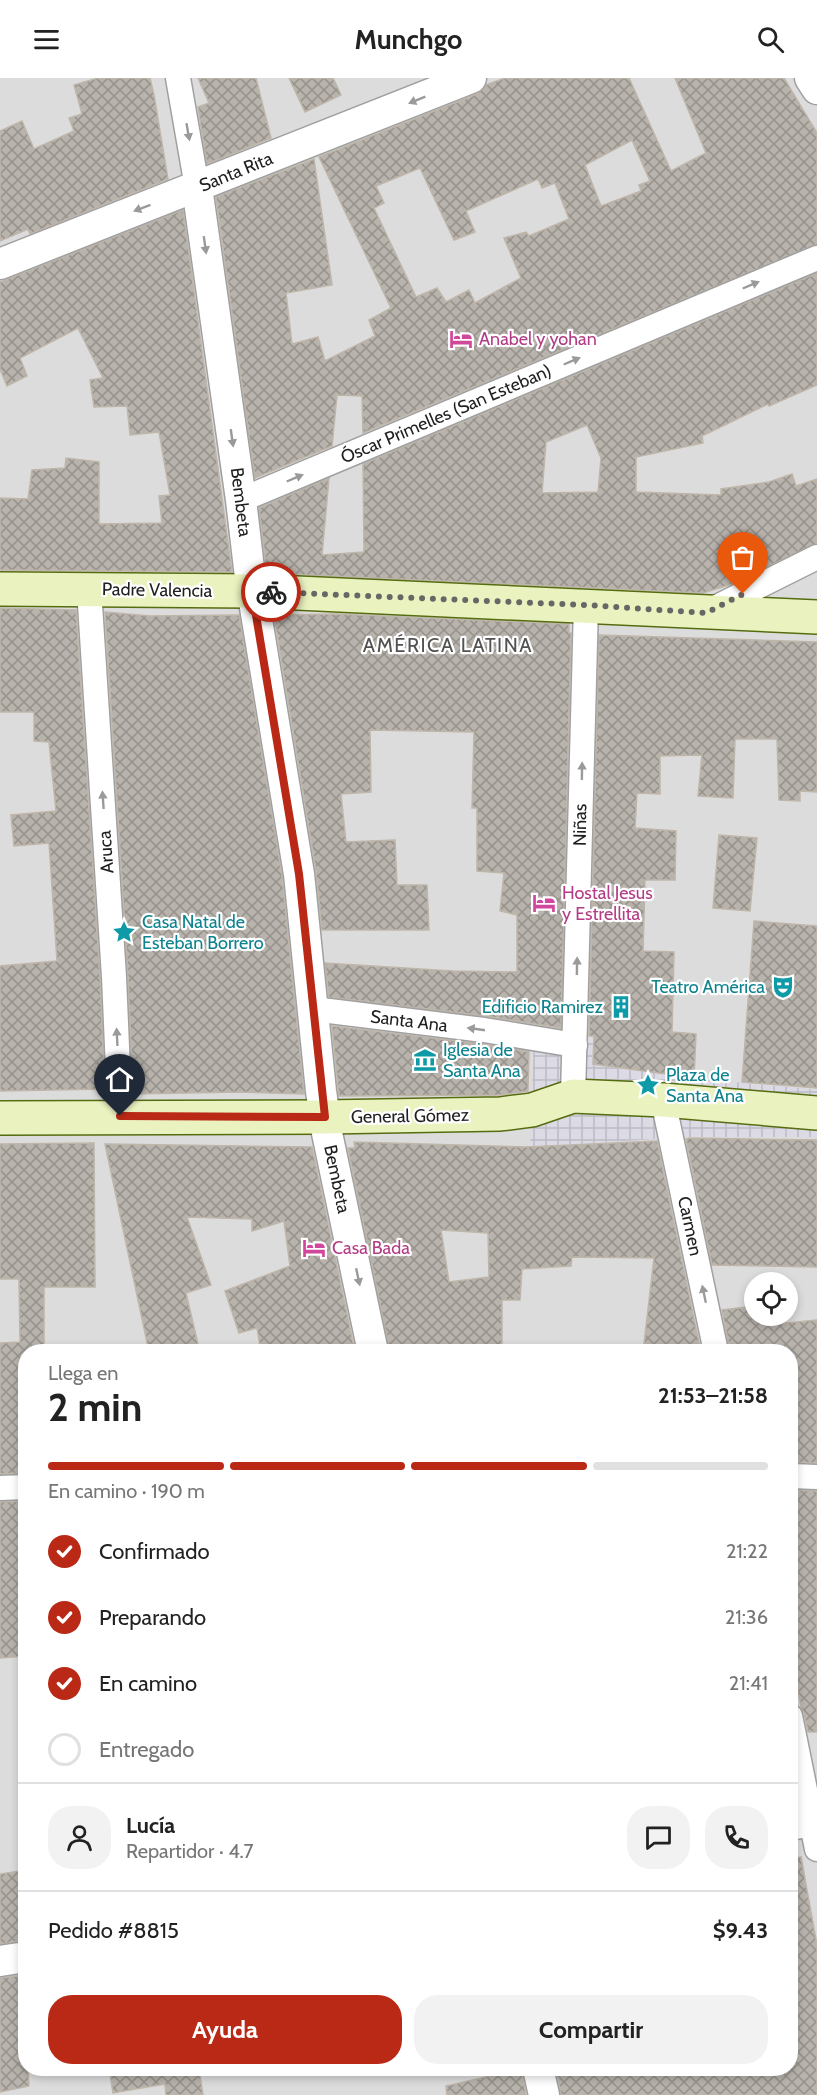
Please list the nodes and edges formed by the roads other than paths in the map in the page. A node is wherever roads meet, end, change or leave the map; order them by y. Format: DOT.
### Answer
graph roads {
  1 [pos="178,78"];
  2 [pos="471,78"];
  3 [pos="810,78"];
  4 [pos="817,89"];
  5 [pos="197,187"];
  6 [pos="817,258"];
  7 [pos="0,264"];
  8 [pos="241,500"];
  9 [pos="817,556"];
  10 [pos="0,589"];
  11 [pos="89,589"];
  12 [pos="252,591"];
  13 [pos="586,605"];
  14 [pos="706,613"];
  15 [pos="817,617"];
  16 [pos="313,1009"];
  17 [pos="575,1046"];
  18 [pos="573,1096"];
  19 [pos="663,1100"];
  20 [pos="817,1113"];
  21 [pos="120,1116"];
  22 [pos="325,1117"];
  23 [pos="0,1118"];
  24 [pos="371,1344"];
  25 [pos="714,1344"];
  26 [pos="798,1476"];
  27 [pos="817,1477"];
  28 [pos="18,1487"];
  29 [pos="0,1488"];
  30 [pos="798,1769"];
  31 [pos="806,1822"];
  32 [pos="817,1850"];
  33 [pos="18,1958"];
  34 [pos="0,1961"];
  35 [pos="540,2076"];
  36 [pos="544,2095"];
  1 -- 5 [label="street, Bembeta, one-way"];
  2 -- 5 [label="street, Santa Rita, one-way"];
  3 -- 4 [label="street"];
  5 -- 7 [label="street, Santa Rita, one-way"];
  5 -- 8 [label="street, Bembeta, one-way"];
  8 -- 6 [label="street, Óscar Primelles (San Esteban), one-way"];
  8 -- 12 [label="street, Bembeta"];
  9 -- 14 [label="street"];
  10 -- 11 [label="main road, Padre Valencia"];
  11 -- 12 [label="main road, Padre Valencia"];
  21 -- 11 [label="street, Aruca, one-way"];
  12 -- 13 [label="main road, Padre Valencia"];
  12 -- 16 [label="street, Bembeta"];
  13 -- 14 [label="main road, Padre Valencia"];
  17 -- 13 [label="street, Niñas, one-way"];
  14 -- 15 [label="main road, Padre Valencia"];
  17 -- 16 [label="street, Santa Ana, one-way"];
  16 -- 22 [label="street, Bembeta"];
  17 -- 18 [label="street"];
  18 -- 19 [label="main road, General Gómez"];
  18 -- 22 [label="main road, General Gómez"];
  19 -- 20 [label="main road, General Gómez"];
  25 -- 19 [label="street, Carmen, one-way"];
  21 -- 22 [label="main road, General Gómez"];
  21 -- 23 [label="main road, General Gómez"];
  22 -- 24 [label="street, Bembeta, one-way"];
  26 -- 27 [label="street"];
  28 -- 29 [label="street"];
  30 -- 31 [label="street"];
  31 -- 32 [label="street"];
  33 -- 34 [label="street"];
  35 -- 36 [label="street"];
}
